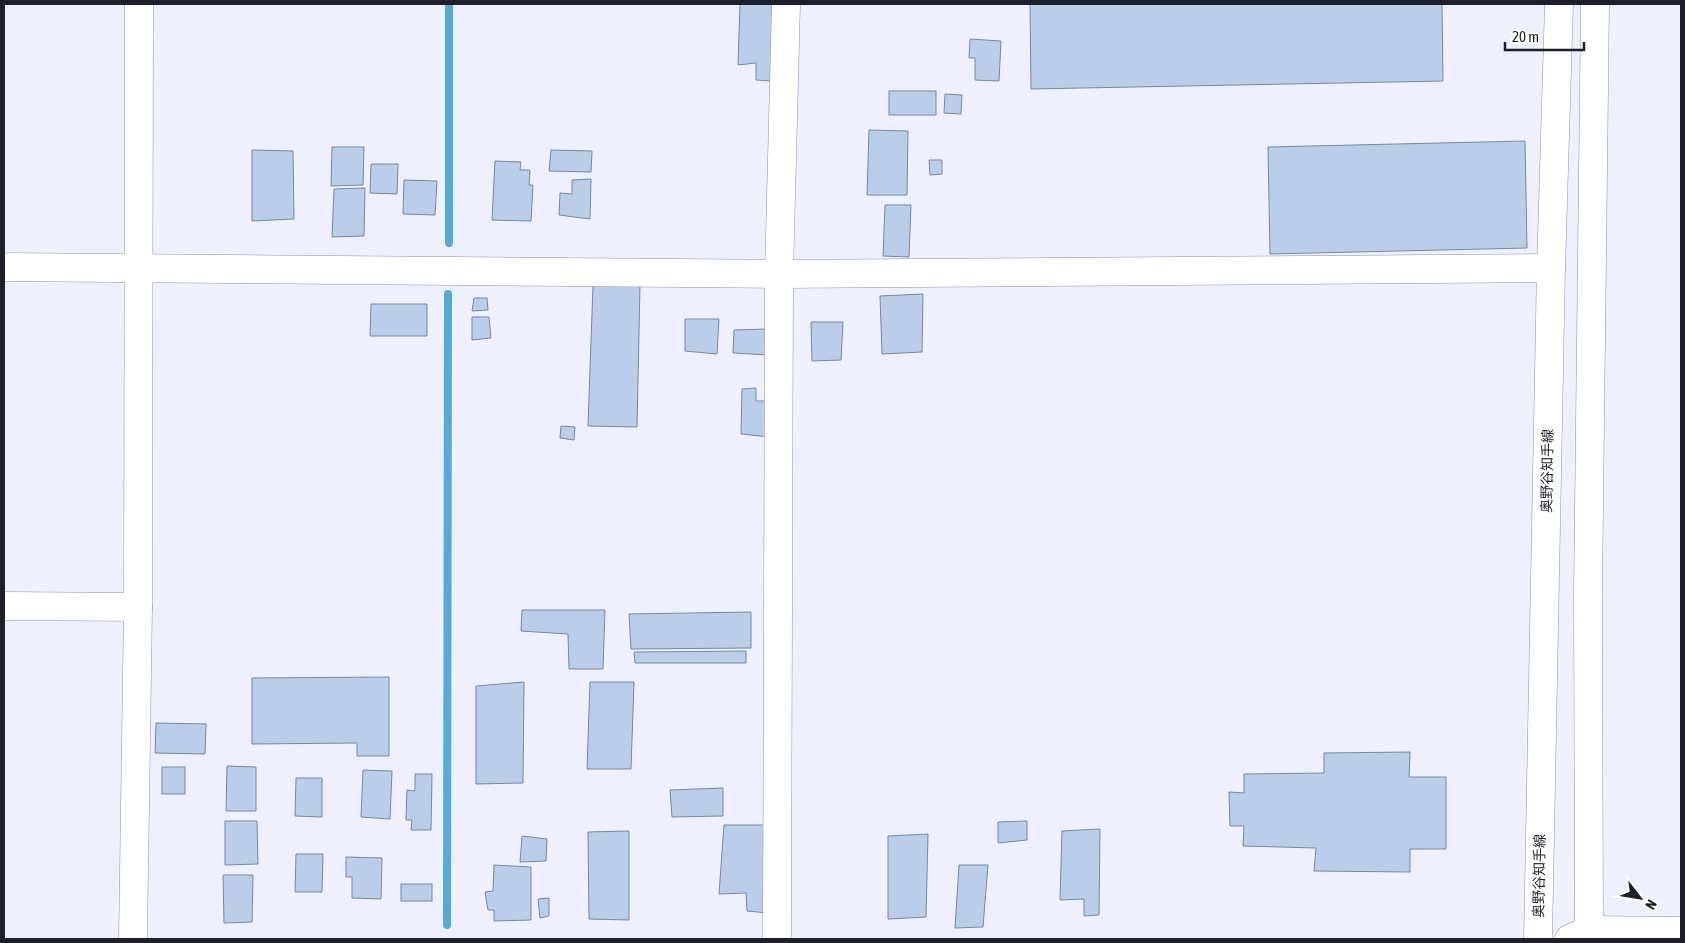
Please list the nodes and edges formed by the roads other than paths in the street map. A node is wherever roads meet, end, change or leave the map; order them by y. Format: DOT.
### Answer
graph roads {
  1 [pos="139,4"];
  2 [pos="786,4"];
  3 [pos="1559,4"];
  4 [pos="1595,4"];
  5 [pos="4,267"];
  6 [pos="138,267"];
  7 [pos="1551,268"];
  8 [pos="779,274"];
  9 [pos="4,606"];
  10 [pos="138,607"];
  11 [pos="1681,931"];
  12 [pos="1582,936"];
  13 [pos="133,939"];
  14 [pos="777,939"];
  15 [pos="1538,939"];
  1 -- 6 [label="street"];
  2 -- 8 [label="street"];
  3 -- 7 [label="street, 奥野谷知手線"];
  4 -- 12 [label="street"];
  5 -- 6 [label="street"];
  6 -- 8 [label="street"];
  6 -- 10 [label="street"];
  7 -- 8 [label="street"];
  7 -- 15 [label="street, 奥野谷知手線"];
  8 -- 14 [label="street"];
  9 -- 10 [label="street"];
  10 -- 13 [label="street"];
  11 -- 12 [label="street"];
}
